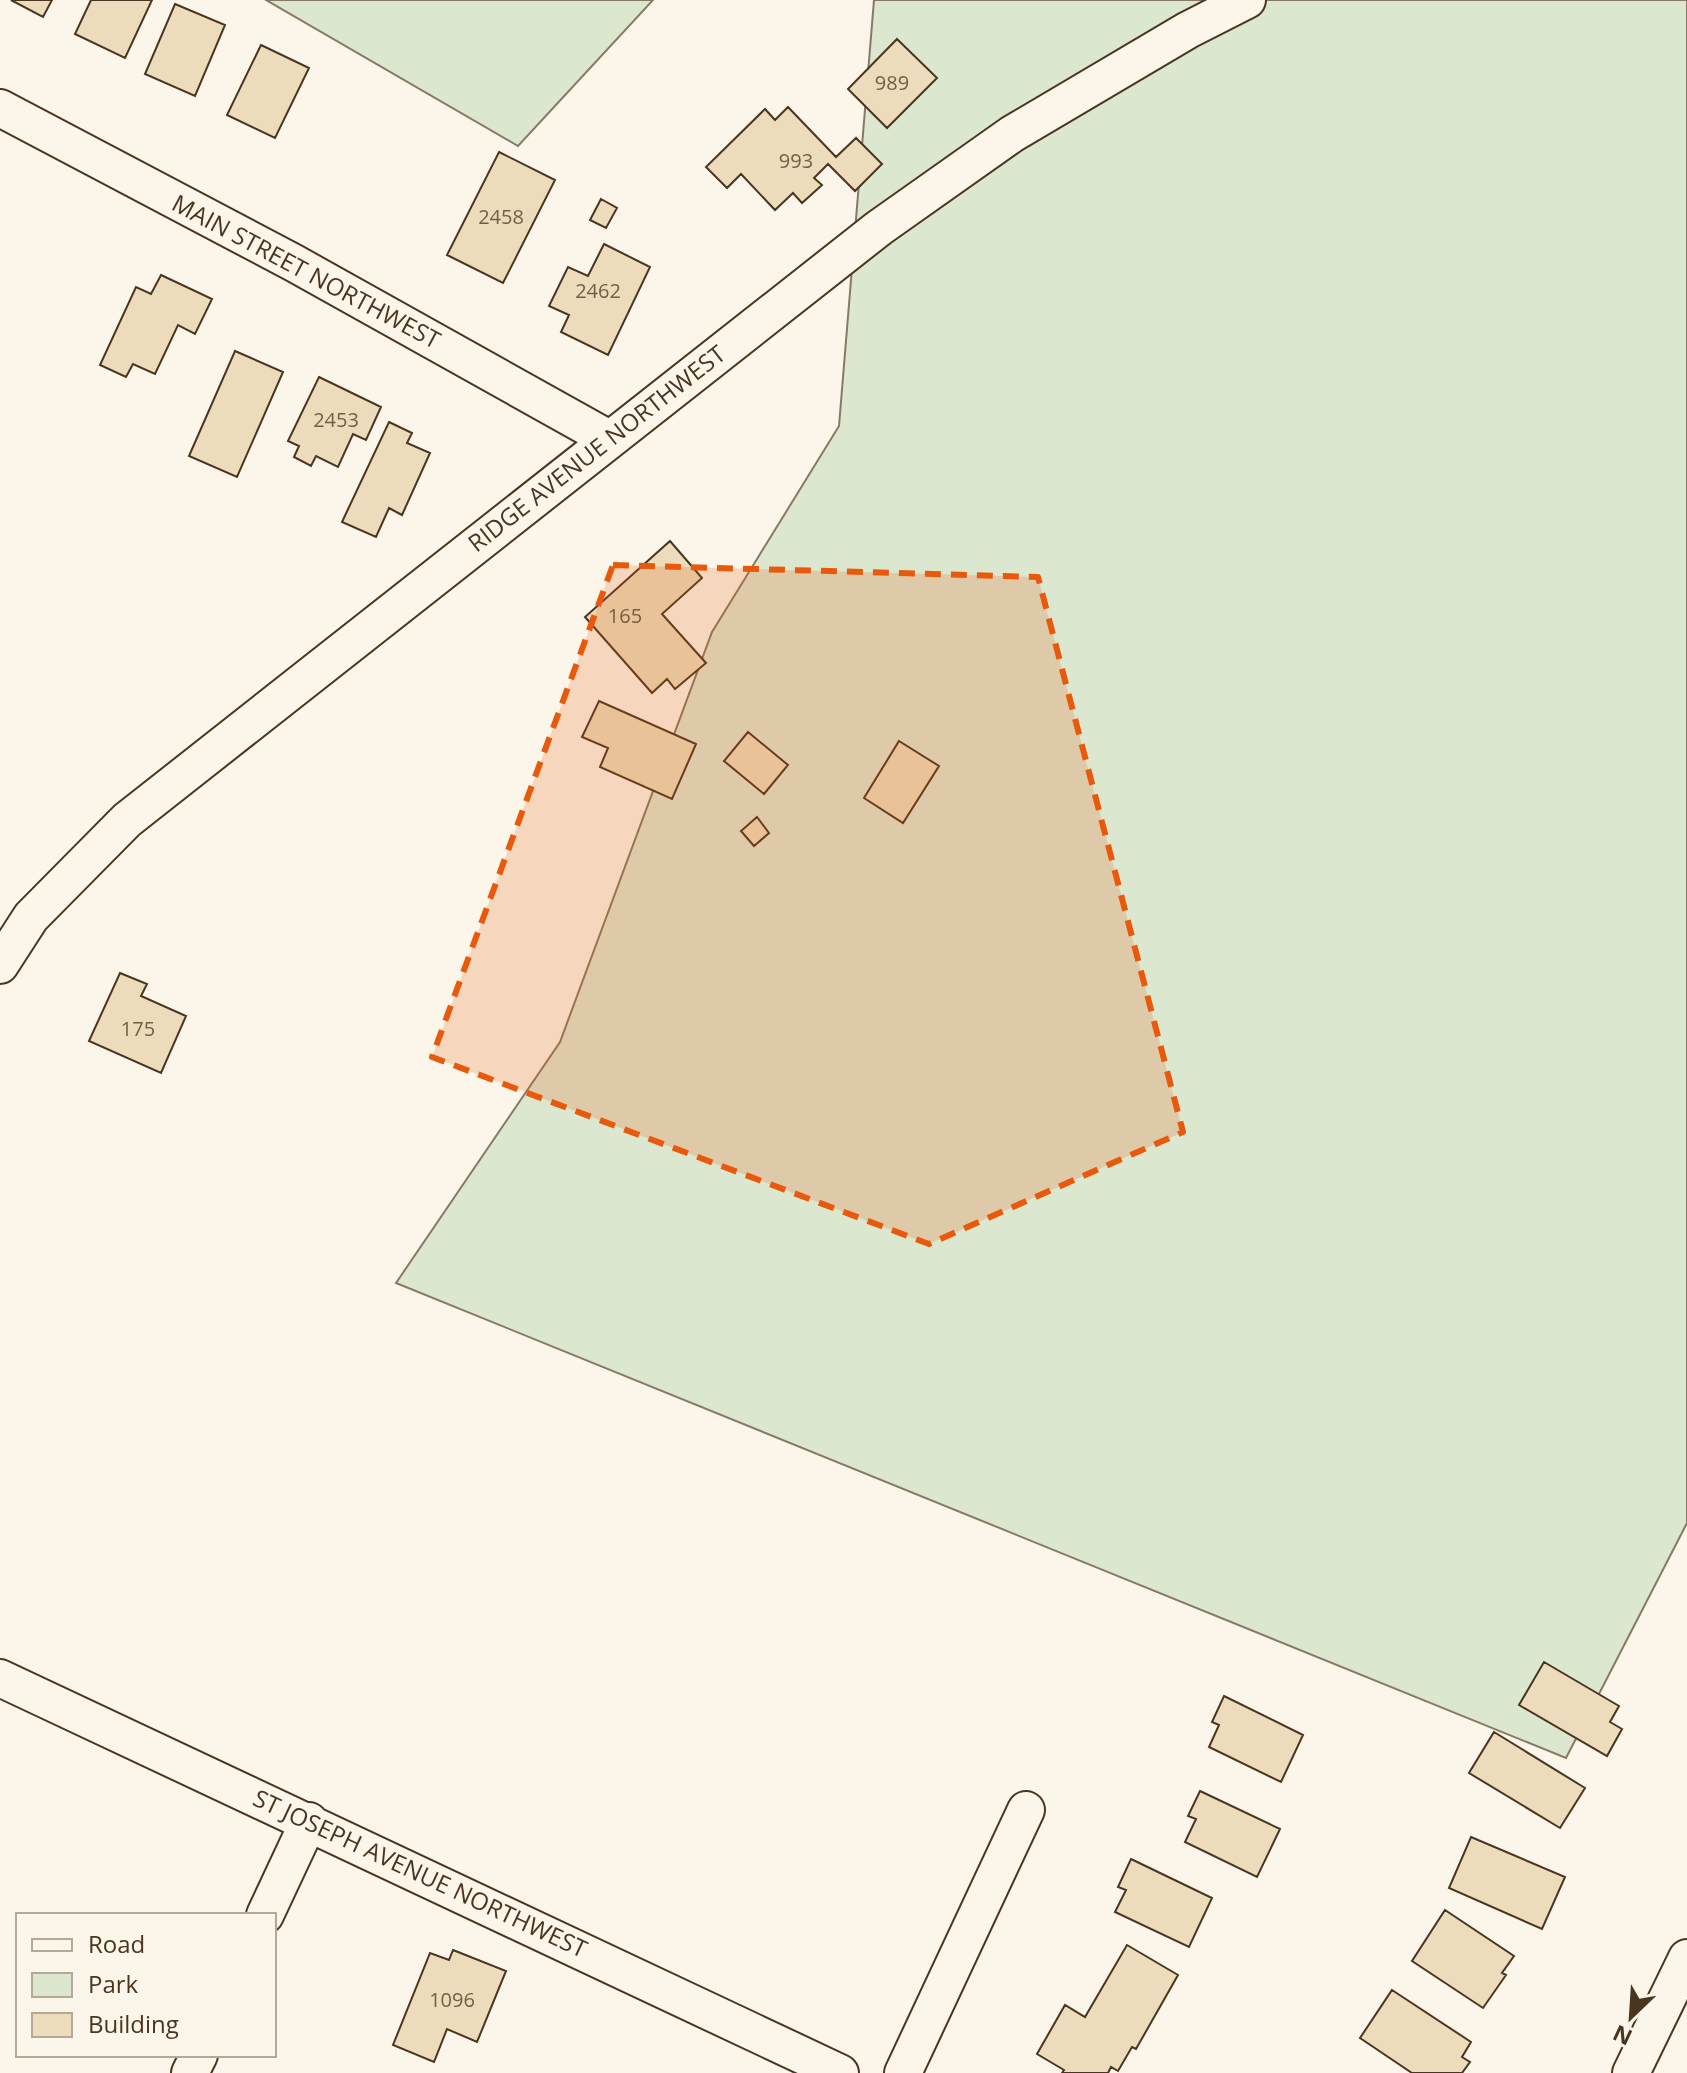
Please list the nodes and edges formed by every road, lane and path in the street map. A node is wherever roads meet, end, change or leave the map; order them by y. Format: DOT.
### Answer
graph roads {
  1 [pos="1247,0"];
  2 [pos="0,108"];
  3 [pos="609,439"];
  4 [pos="0,965"];
  5 [pos="0,1678"];
  6 [pos="1026,1810"];
  7 [pos="309,1821"];
  8 [pos="266,1913"];
  9 [pos="1687,1958"];
  10 [pos="840,2073"];
  11 [pos="903,2073"];
  12 [pos="1631,2073"];
  1 -- 3 [label="street, RIDGE AVENUE NORTHWEST"];
  2 -- 3 [label="street, MAIN STREET NORTHWEST"];
  3 -- 4 [label="street, RIDGE AVENUE NORTHWEST"];
  5 -- 7 [label="street, ST JOSEPH AVENUE NORTHWEST"];
  6 -- 11 [label="street"];
  7 -- 8 [label="street"];
  7 -- 10 [label="street, ST JOSEPH AVENUE NORTHWEST"];
  9 -- 12 [label="street"];
}
